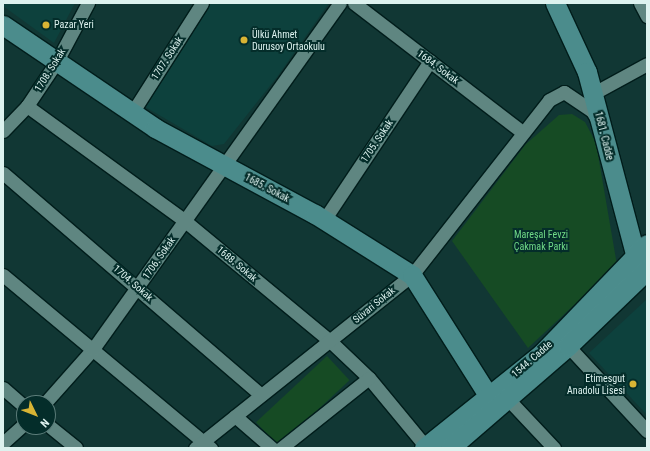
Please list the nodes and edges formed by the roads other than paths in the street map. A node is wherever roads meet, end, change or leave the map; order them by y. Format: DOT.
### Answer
graph roads {
  1 [pos="88,3"];
  2 [pos="202,3"];
  3 [pos="340,3"];
  4 [pos="354,3"];
  5 [pos="555,3"];
  6 [pos="640,3"];
  7 [pos="647,16"];
  8 [pos="3,25"];
  9 [pos="57,61"];
  10 [pos="430,61"];
  11 [pos="647,64"];
  12 [pos="594,93"];
  13 [pos="27,106"];
  14 [pos="132,113"];
  15 [pos="600,124"];
  16 [pos="3,131"];
  17 [pos="522,132"];
  18 [pos="225,166"];
  19 [pos="3,173"];
  20 [pos="324,220"];
  21 [pos="185,221"];
  22 [pos="641,249"];
  23 [pos="647,270"];
  24 [pos="3,275"];
  25 [pos="412,275"];
  26 [pos="138,287"];
  27 [pos="329,340"];
  28 [pos="568,346"];
  29 [pos="93,350"];
  30 [pos="369,378"];
  31 [pos="3,388"];
  32 [pos="52,395"];
  33 [pos="261,395"];
  34 [pos="488,395"];
  35 [pos="507,398"];
  36 [pos="16,399"];
  37 [pos="235,416"];
  38 [pos="16,431"];
  39 [pos="647,431"];
  40 [pos="56,432"];
  41 [pos="3,443"];
  42 [pos="203,446"];
  43 [pos="425,447"];
  44 [pos="76,448"];
  45 [pos="272,448"];
  46 [pos="281,448"];
  47 [pos="450,448"];
  48 [pos="554,448"];
  1 -- 9 [label="street, 1708. Sokak"];
  2 -- 14 [label="street, 1707. Sokak"];
  3 -- 18 [label="street, 1706. Sokak"];
  4 -- 10 [label="street, 1684. Sokak"];
  5 -- 12 [label="street, 1681. Cadde"];
  6 -- 7 [label="street"];
  8 -- 9 [label="street, 1685. Sokak"];
  9 -- 13 [label="street, 1708. Sokak"];
  9 -- 14 [label="street, 1685. Sokak"];
  10 -- 17 [label="street, 1684. Sokak"];
  10 -- 20 [label="street, 1705. Sokak"];
  11 -- 12 [label="street"];
  12 -- 15 [label="street, 1681. Cadde"];
  13 -- 16 [label="street, 1708. Sokak"];
  13 -- 21 [label="street, 1688. Sokak"];
  14 -- 18 [label="street, 1685. Sokak"];
  15 -- 17 [label="street, Süvari Sokak"];
  15 -- 22 [label="street, 1681. Cadde"];
  17 -- 25 [label="street, Süvari Sokak"];
  18 -- 20 [label="street, 1685. Sokak"];
  18 -- 21 [label="street, 1706. Sokak"];
  19 -- 26 [label="street, 1704. Sokak"];
  20 -- 25 [label="street, 1685. Sokak"];
  21 -- 26 [label="street, 1706. Sokak"];
  21 -- 27 [label="street, 1688. Sokak"];
  22 -- 23 [label="street, 1681. Cadde"];
  22 -- 34 [label="street, 1544. Cadde"];
  23 -- 28 [label="street, 1544. Cadde"];
  24 -- 29 [label="street"];
  25 -- 27 [label="street, Süvari Sokak"];
  25 -- 34 [label="street, 1685. Sokak"];
  26 -- 29 [label="street, 1706. Sokak"];
  26 -- 33 [label="street, 1704. Sokak"];
  27 -- 30 [label="street, 1688. Sokak"];
  27 -- 33 [label="street, Süvari Sokak"];
  28 -- 35 [label="street, 1544. Cadde"];
  28 -- 39 [label="street"];
  29 -- 32 [label="street, 1706. Sokak"];
  29 -- 42 [label="street"];
  30 -- 43 [label="street, 1688. Sokak"];
  30 -- 46 [label="street"];
  31 -- 36 [label="street"];
  33 -- 37 [label="street, Süvari Sokak"];
  34 -- 43 [label="street, 1544. Cadde"];
  35 -- 47 [label="street, 1544. Cadde"];
  35 -- 48 [label="street"];
  37 -- 42 [label="street, Süvari Sokak"];
  37 -- 45 [label="street"];
  38 -- 41 [label="street"];
  40 -- 44 [label="street"];
}
